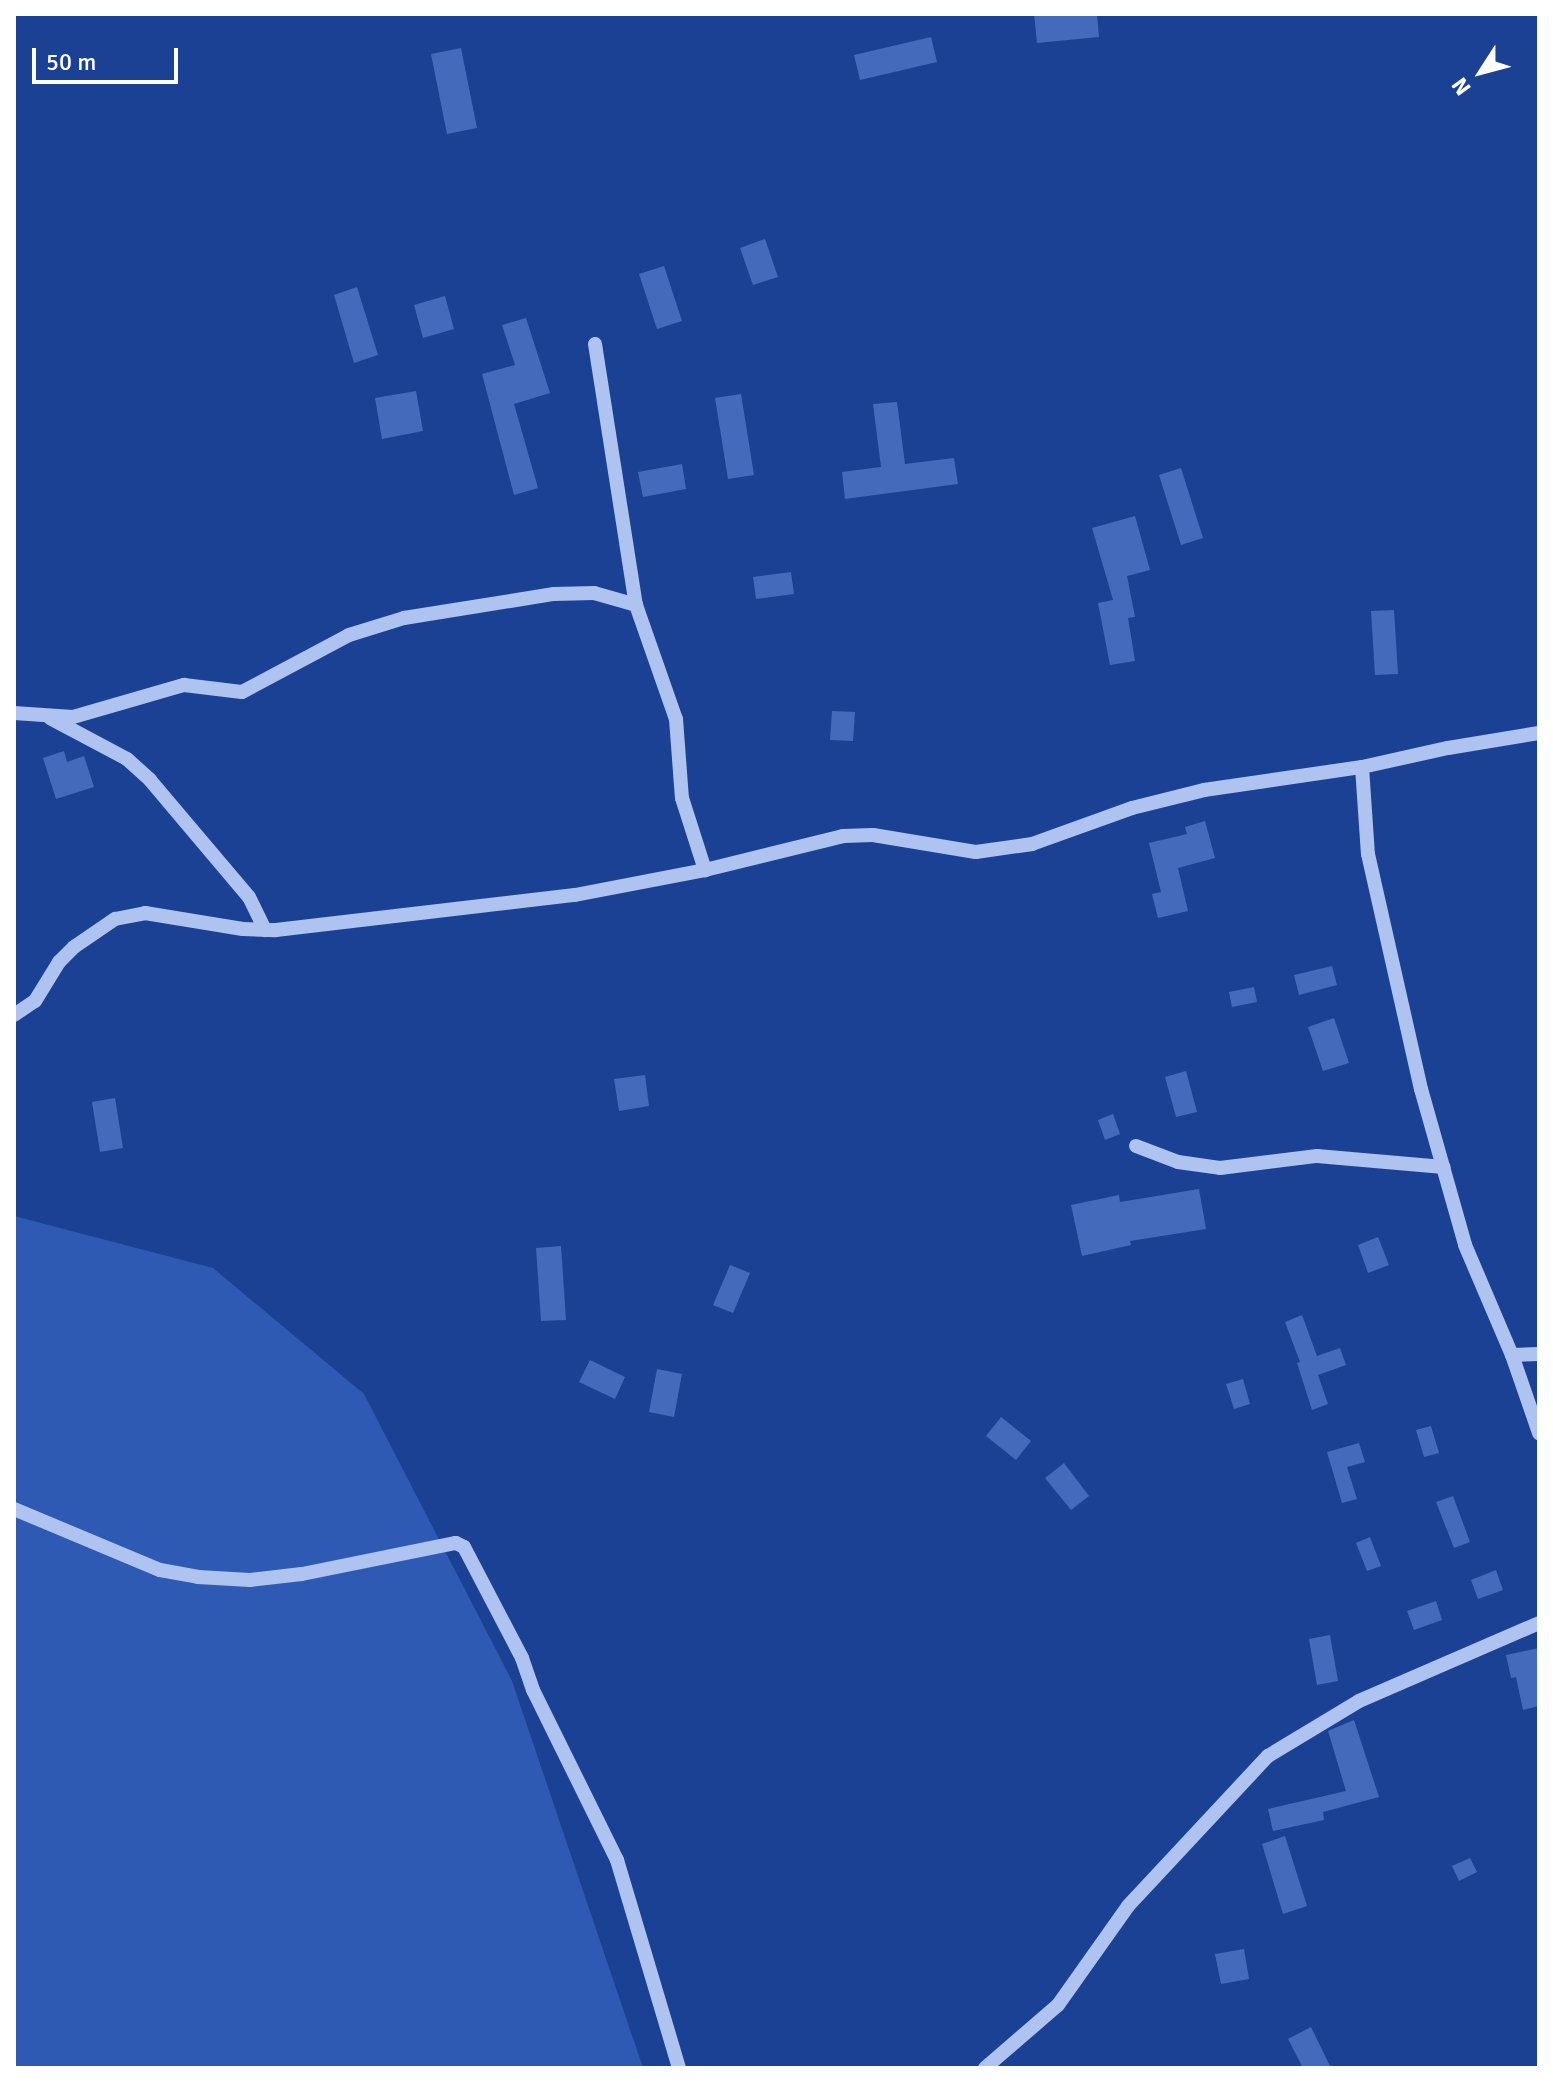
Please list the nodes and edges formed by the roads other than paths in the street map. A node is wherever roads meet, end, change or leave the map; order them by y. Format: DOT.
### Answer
graph roads {
  1 [pos="595,344"];
  2 [pos="636,605"];
  3 [pos="14,713"];
  4 [pos="49,717"];
  5 [pos="1539,733"];
  6 [pos="1362,767"];
  7 [pos="705,870"];
  8 [pos="265,930"];
  9 [pos="14,1015"];
  10 [pos="1136,1146"];
  11 [pos="1444,1167"];
  12 [pos="1539,1354"];
  13 [pos="1512,1355"];
  14 [pos="1539,1433"];
  15 [pos="14,1509"];
  16 [pos="1539,1623"];
  17 [pos="679,2068"];
  18 [pos="985,2068"];
  1 -- 2 [label="street"];
  2 -- 4 [label="street"];
  2 -- 7 [label="street"];
  3 -- 4 [label="street"];
  4 -- 8 [label="street"];
  5 -- 6 [label="street"];
  6 -- 7 [label="street"];
  6 -- 11 [label="street"];
  7 -- 8 [label="street"];
  8 -- 9 [label="street"];
  10 -- 11 [label="street"];
  11 -- 13 [label="street"];
  12 -- 13 [label="street"];
  13 -- 14 [label="street"];
  15 -- 17 [label="street"];
  16 -- 18 [label="street"];
}
